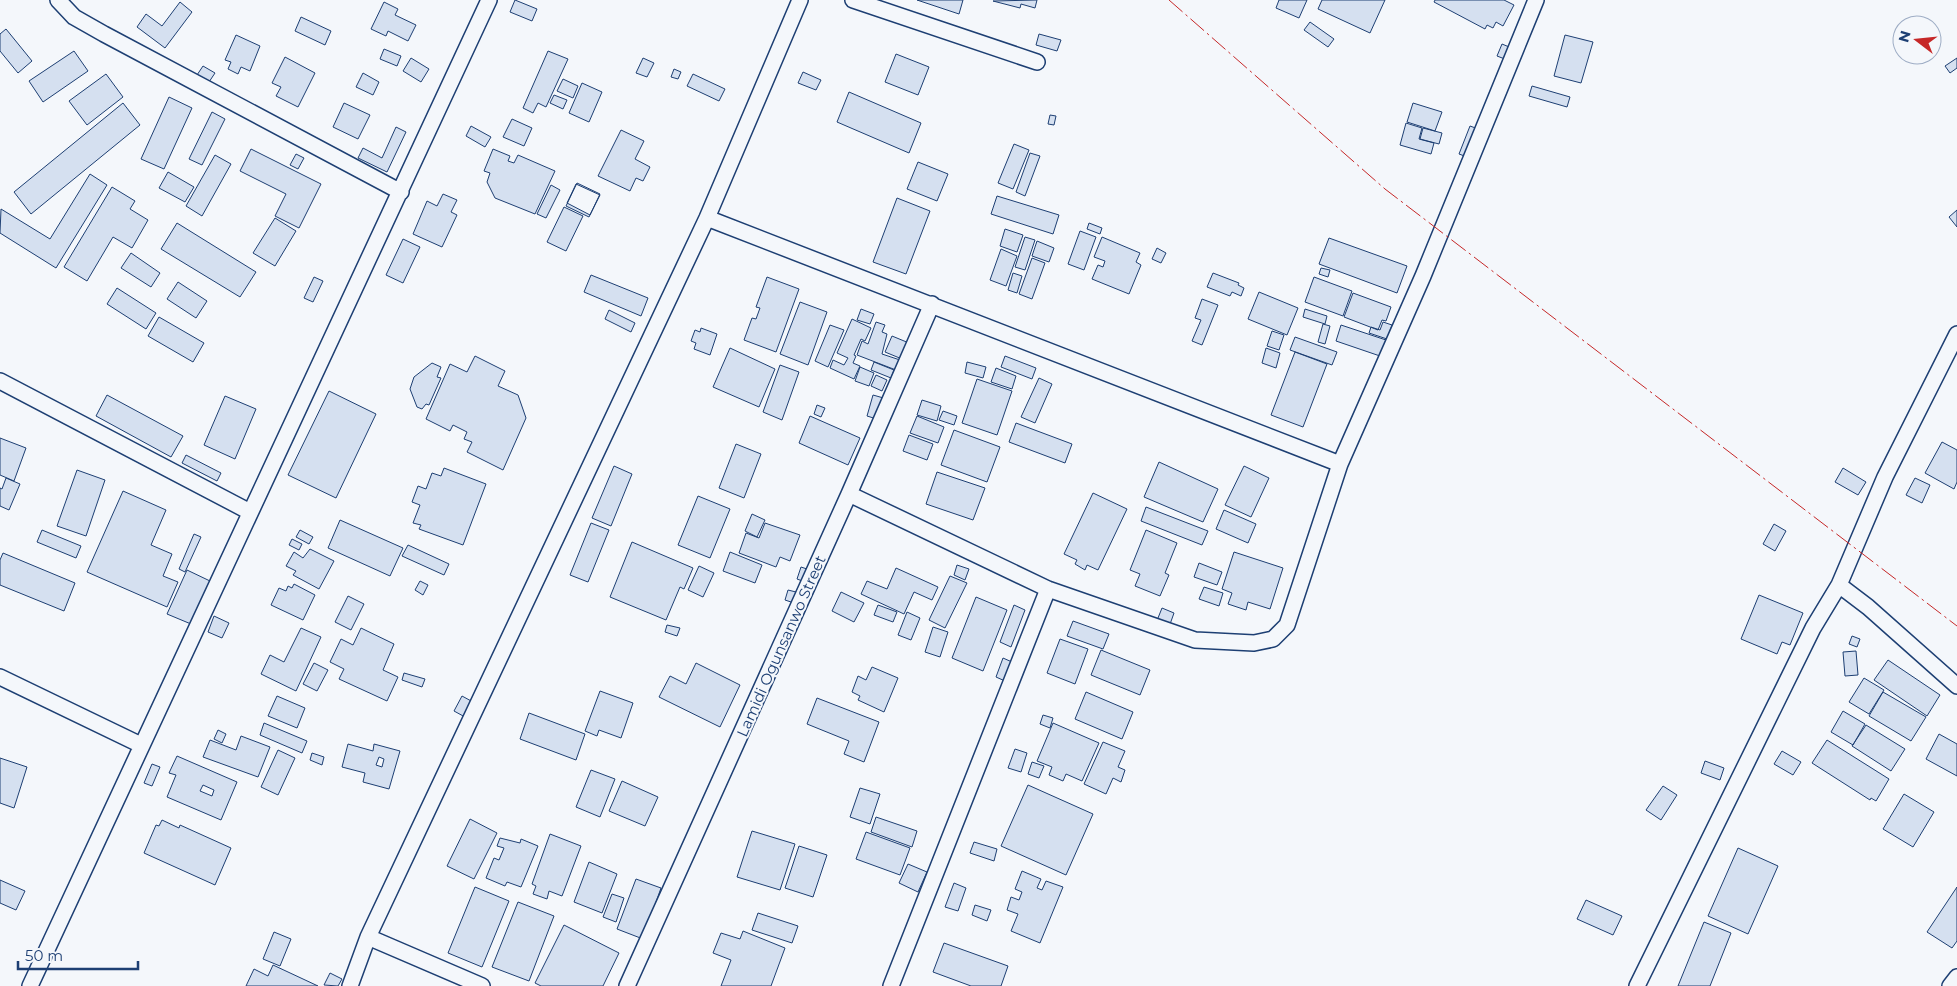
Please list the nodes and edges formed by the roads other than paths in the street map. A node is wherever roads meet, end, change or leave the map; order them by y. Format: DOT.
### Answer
graph roads {
  1 [pos="58,0"];
  2 [pos="489,0"];
  3 [pos="800,0"];
  4 [pos="853,0"];
  5 [pos="1536,0"];
  6 [pos="1037,62"];
  7 [pos="401,192"];
  8 [pos="707,218"];
  9 [pos="932,304"];
  10 [pos="1957,334"];
  11 [pos="0,381"];
  12 [pos="1340,464"];
  13 [pos="849,494"];
  14 [pos="250,512"];
  15 [pos="1839,585"];
  16 [pos="1048,589"];
  17 [pos="0,677"];
  18 [pos="1957,686"];
  19 [pos="141,745"];
  20 [pos="368,937"];
  21 [pos="1957,977"];
  22 [pos="30,986"];
  23 [pos="350,986"];
  24 [pos="482,986"];
  25 [pos="627,986"];
  26 [pos="891,986"];
  27 [pos="1637,986"];
  28 [pos="1950,986"];
  1 -- 7 [label="street"];
  2 -- 7 [label="street"];
  3 -- 8 [label="street"];
  4 -- 6 [label="street"];
  5 -- 12 [label="street"];
  7 -- 14 [label="street"];
  8 -- 9 [label="street"];
  8 -- 20 [label="street"];
  9 -- 12 [label="street"];
  9 -- 13 [label="street, Lamidi Ogunsanwo Street"];
  10 -- 15 [label="street"];
  11 -- 14 [label="street"];
  12 -- 16 [label="street"];
  13 -- 16 [label="street"];
  13 -- 25 [label="street, Lamidi Ogunsanwo Street"];
  14 -- 19 [label="street"];
  15 -- 18 [label="street"];
  15 -- 27 [label="street"];
  16 -- 26 [label="street"];
  17 -- 19 [label="street"];
  19 -- 22 [label="street"];
  20 -- 23 [label="street"];
  20 -- 24 [label="street"];
  21 -- 28 [label="street"];
}
